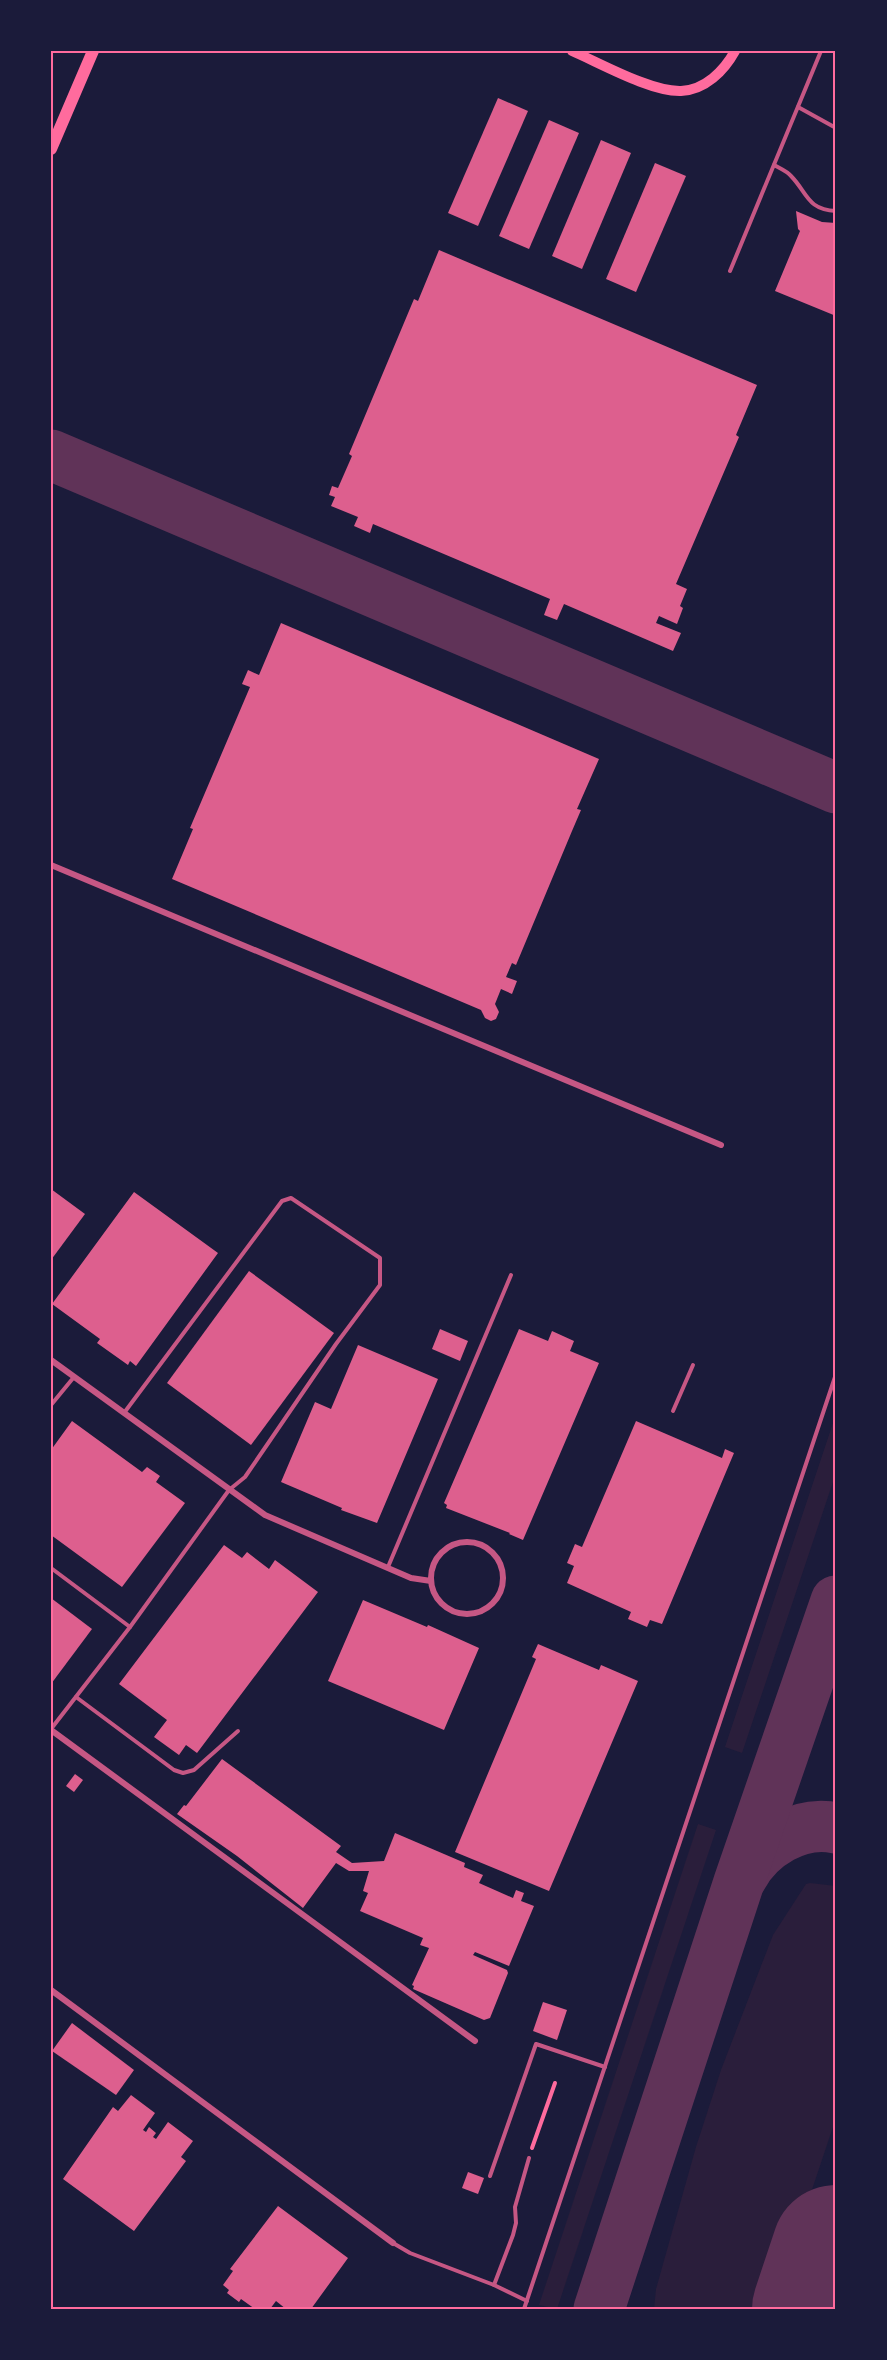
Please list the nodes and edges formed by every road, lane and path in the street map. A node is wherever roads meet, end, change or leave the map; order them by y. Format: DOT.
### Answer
graph roads {
  1 [pos="93,51"];
  2 [pos="572,51"];
  3 [pos="735,51"];
  4 [pos="821,51"];
  5 [pos="798,107"];
  6 [pos="836,128"];
  7 [pos="51,149"];
  8 [pos="774,165"];
  9 [pos="836,211"];
  10 [pos="730,271"];
  11 [pos="51,865"];
  12 [pos="721,1145"];
  13 [pos="512,1275"];
  14 [pos="51,1360"];
  15 [pos="693,1365"];
  16 [pos="836,1374"];
  17 [pos="74,1377"];
  18 [pos="51,1405"];
  19 [pos="673,1411"];
  20 [pos="124,1413"];
  21 [pos="229,1490"];
  22 [pos="51,1568"];
  23 [pos="387,1568"];
  24 [pos="431,1581"];
  25 [pos="130,1627"];
  26 [pos="76,1697"];
  27 [pos="51,1730"];
  28 [pos="238,1731"];
  29 [pos="51,1990"];
  30 [pos="475,2041"];
  31 [pos="605,2067"];
  32 [pos="555,2083"];
  33 [pos="528,2158"];
  34 [pos="490,2175"];
  35 [pos="393,2243"];
  36 [pos="494,2285"];
  37 [pos="527,2301"];
  38 [pos="524,2309"];
  1 -- 7 [label="main road"];
  2 -- 3 [label="main road"];
  4 -- 5 [label="lane"];
  5 -- 6 [label="lane"];
  5 -- 8 [label="lane"];
  8 -- 9 [label="lane"];
  8 -- 10 [label="lane"];
  11 -- 12 [label="street"];
  13 -- 23 [label="lane"];
  14 -- 17 [label="street"];
  15 -- 19 [label="lane"];
  16 -- 31 [label="lane"];
  17 -- 18 [label="lane"];
  17 -- 20 [label="street"];
  20 -- 21 [label="street"];
  20 -- 21 [label="lane"];
  21 -- 23 [label="street"];
  21 -- 25 [label="lane"];
  22 -- 25 [label="lane"];
  23 -- 24 [label="street"];
  24 -- 24 [label="street"];
  25 -- 26 [label="lane"];
  26 -- 27 [label="lane"];
  26 -- 28 [label="lane"];
  27 -- 30 [label="street"];
  29 -- 35 [label="street"];
  31 -- 34 [label="lane"];
  31 -- 37 [label="lane"];
  32 -- 33 [label="path"];
  33 -- 36 [label="lane"];
  35 -- 36 [label="lane"];
  36 -- 37 [label="lane"];
  37 -- 38 [label="lane"];
}
